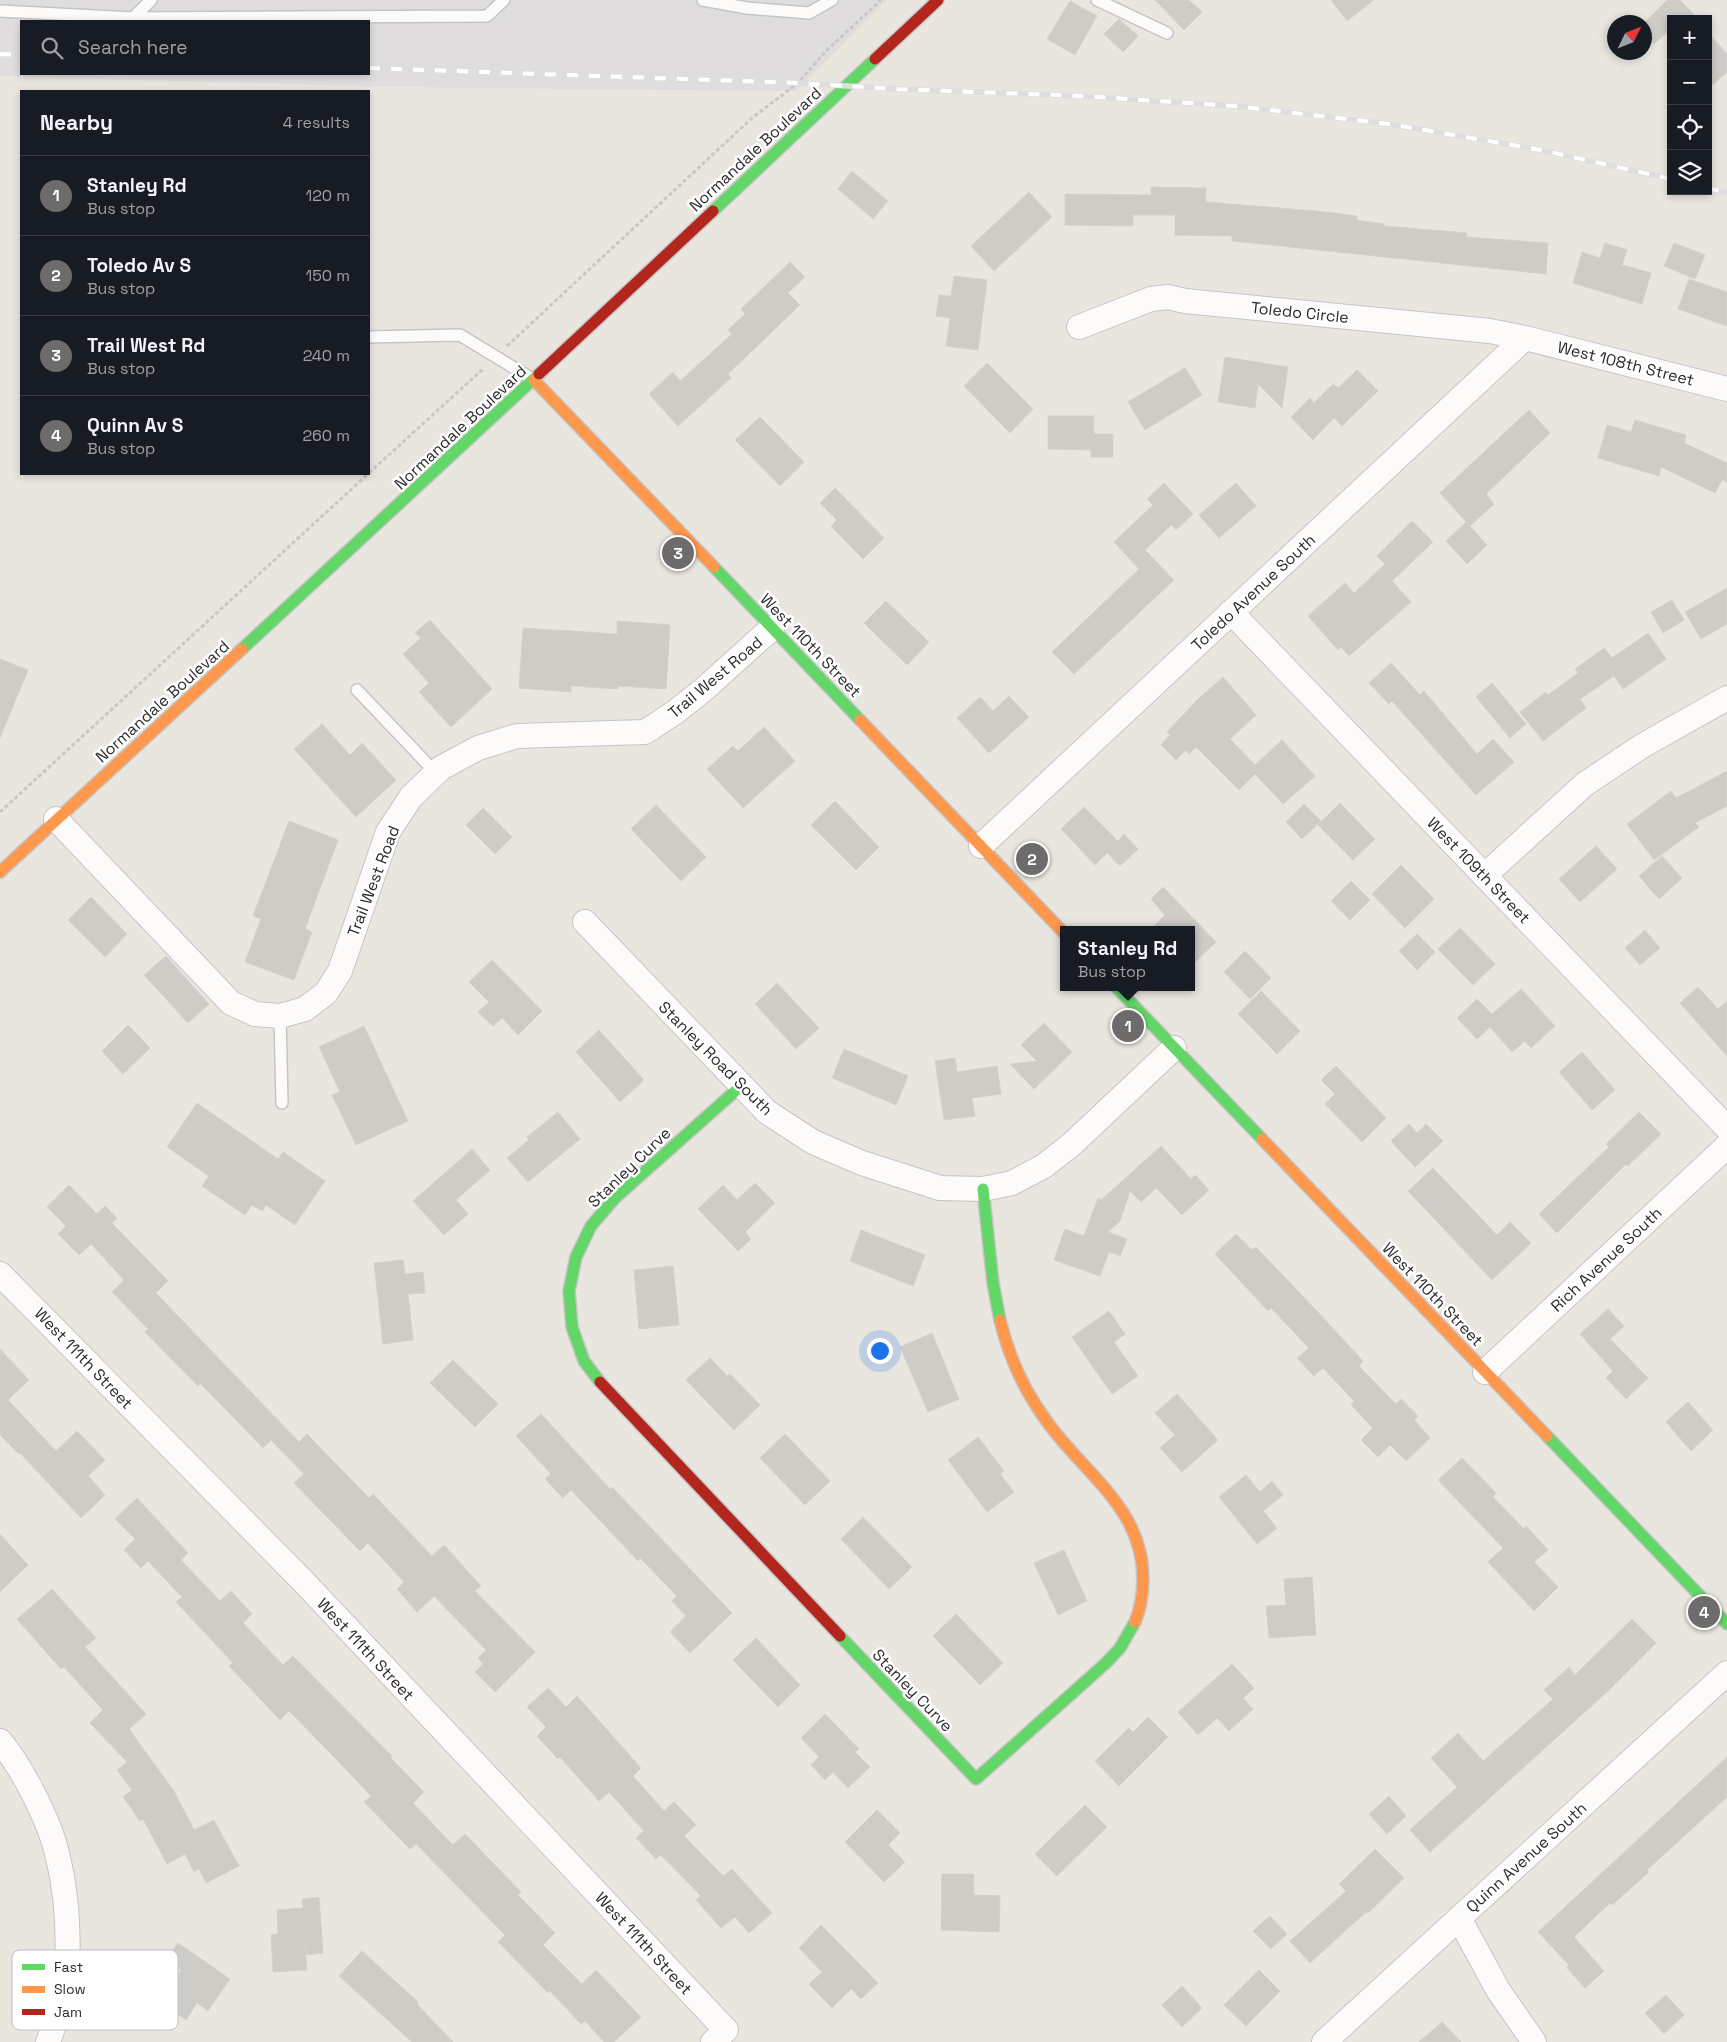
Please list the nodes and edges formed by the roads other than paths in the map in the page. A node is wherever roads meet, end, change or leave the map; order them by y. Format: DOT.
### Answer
graph roads {
  1 [pos="151,0"];
  2 [pos="504,0"];
  3 [pos="703,0"];
  4 [pos="832,0"];
  5 [pos="1097,0"];
  6 [pos="935,1"];
  7 [pos="0,11"];
  8 [pos="133,18"];
  9 [pos="1168,33"];
  10 [pos="1079,327"];
  11 [pos="370,337"];
  12 [pos="1526,338"];
  13 [pos="534,380"];
  14 [pos="1727,389"];
  15 [pos="1231,612"];
  16 [pos="772,628"];
  17 [pos="357,690"];
  18 [pos="1727,698"];
  19 [pos="436,773"];
  20 [pos="56,819"];
  21 [pos="981,846"];
  22 [pos="0,872"];
  23 [pos="1484,876"];
  24 [pos="585,922"];
  25 [pos="1060,929"];
  26 [pos="1120,991"];
  27 [pos="280,1016"];
  28 [pos="1174,1048"];
  29 [pos="741,1086"];
  30 [pos="282,1103"];
  31 [pos="1727,1128"];
  32 [pos="1727,1146"];
  33 [pos="983,1189"];
  34 [pos="0,1274"];
  35 [pos="1485,1372"];
  36 [pos="1727,1624"];
  37 [pos="1727,1673"];
  38 [pos="0,1741"];
  39 [pos="1459,1918"];
  40 [pos="67,1950"];
  41 [pos="52,2030"];
  42 [pos="719,2036"];
  43 [pos="48,2042"];
  44 [pos="1324,2042"];
  45 [pos="1534,2042"];
  1 -- 8 [label="lane"];
  2 -- 8 [label="lane"];
  3 -- 4 [label="lane"];
  5 -- 9 [label="lane"];
  6 -- 13 [label="street, Normandale Boulevard"];
  7 -- 8 [label="lane"];
  10 -- 12 [label="street, Toledo Circle"];
  11 -- 13 [label="lane"];
  12 -- 14 [label="street, West 108th Street"];
  12 -- 15 [label="street, Toledo Avenue South"];
  13 -- 16 [label="street, West 110th Street"];
  13 -- 20 [label="street, Normandale Boulevard"];
  15 -- 21 [label="street, Toledo Avenue South"];
  15 -- 23 [label="street, West 109th Street"];
  16 -- 19 [label="street, Trail West Road"];
  16 -- 21 [label="street, West 110th Street"];
  17 -- 19 [label="lane"];
  18 -- 23 [label="street"];
  19 -- 27 [label="street, Trail West Road"];
  20 -- 22 [label="street, Normandale Boulevard"];
  20 -- 27 [label="street, Trail West Road"];
  21 -- 25 [label="street, West 110th Street"];
  23 -- 31 [label="street, West 109th Street"];
  24 -- 29 [label="street, Stanley Road South"];
  26 -- 28 [label="street, West 110th Street"];
  27 -- 30 [label="lane"];
  28 -- 33 [label="street, Stanley Road South"];
  28 -- 35 [label="street, West 110th Street"];
  29 -- 33 [label="street, Stanley Road South"];
  29 -- 33 [label="street, Stanley Curve"];
  32 -- 35 [label="street, Rich Avenue South"];
  34 -- 42 [label="street, West 111th Street"];
  35 -- 36 [label="street, West 110th Street"];
  37 -- 39 [label="street, Quinn Avenue South"];
  38 -- 40 [label="street"];
  39 -- 44 [label="street, Quinn Avenue South"];
  39 -- 45 [label="street"];
  41 -- 43 [label="street"];
}
